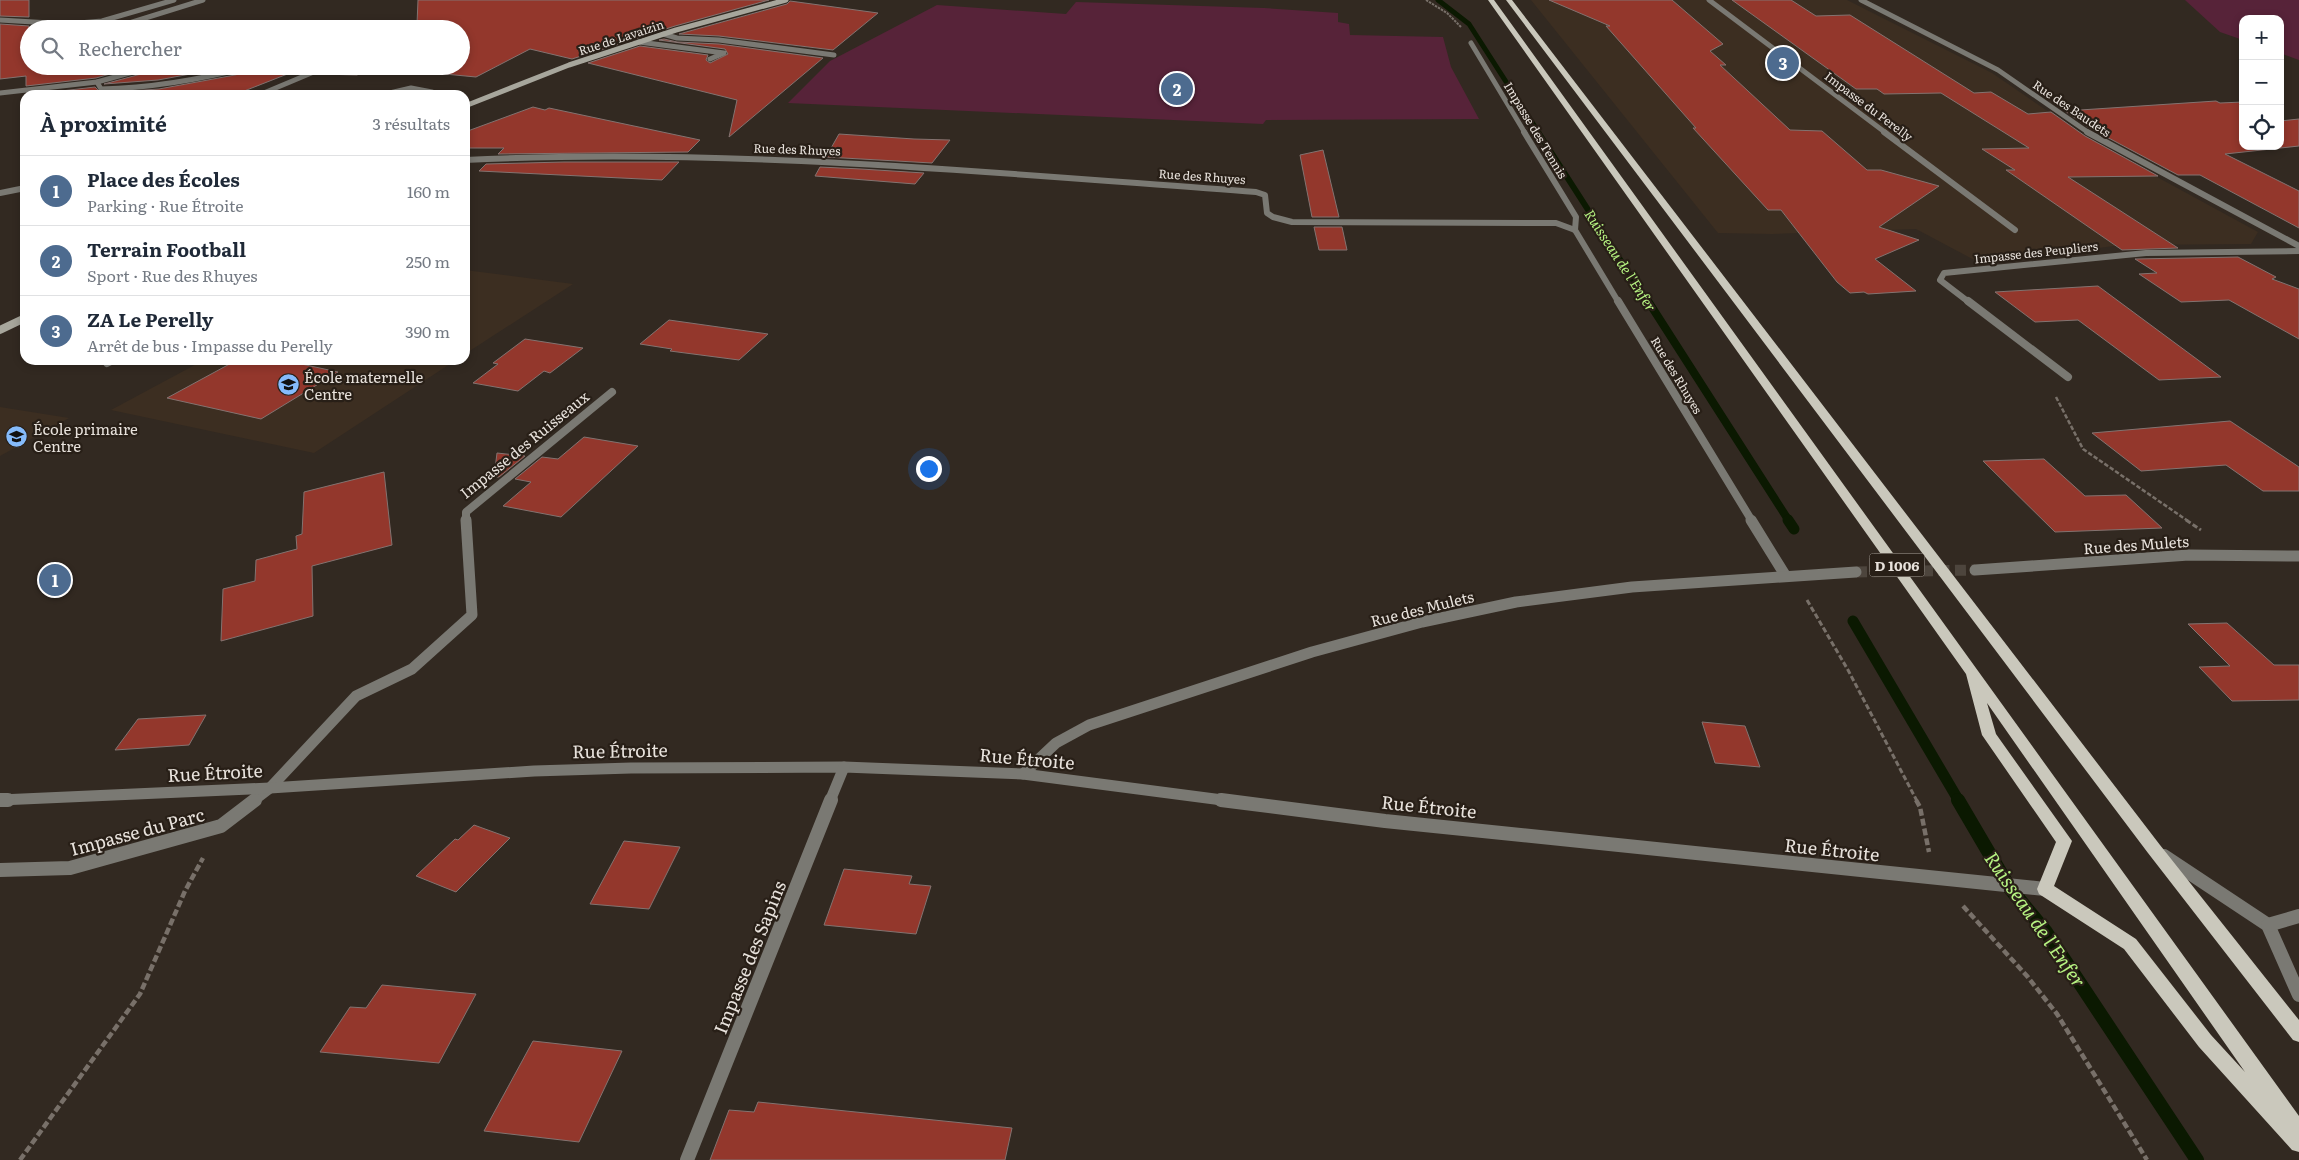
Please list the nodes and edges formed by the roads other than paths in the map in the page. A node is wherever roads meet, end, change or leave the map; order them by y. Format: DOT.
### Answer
graph roads {
  1 [pos="174,0"];
  2 [pos="203,0"];
  3 [pos="786,0"];
  4 [pos="1491,0"];
  5 [pos="1509,0"];
  6 [pos="1709,0"];
  7 [pos="1861,0"];
  8 [pos="0,20"];
  9 [pos="105,20"];
  10 [pos="139,20"];
  11 [pos="20,21"];
  12 [pos="663,34"];
  13 [pos="639,42"];
  14 [pos="1471,44"];
  15 [pos="834,55"];
  16 [pos="710,59"];
  17 [pos="122,75"];
  18 [pos="210,75"];
  19 [pos="307,75"];
  20 [pos="97,82"];
  21 [pos="26,90"];
  22 [pos="271,90"];
  23 [pos="402,90"];
  24 [pos="422,90"];
  25 [pos="20,91"];
  26 [pos="0,93"];
  27 [pos="470,104"];
  28 [pos="470,160"];
  29 [pos="20,189"];
  30 [pos="0,193"];
  31 [pos="1575,230"];
  32 [pos="2015,230"];
  33 [pos="2299,246"];
  34 [pos="2299,251"];
  35 [pos="20,320"];
  36 [pos="0,330"];
  37 [pos="2068,377"];
  38 [pos="612,392"];
  39 [pos="2299,556"];
  40 [pos="1975,570"];
  41 [pos="1856,572"];
  42 [pos="1785,575"];
  43 [pos="1970,668"];
  44 [pos="844,767"];
  45 [pos="1023,774"];
  46 [pos="270,788"];
  47 [pos="0,800"];
  48 [pos="2154,849"];
  49 [pos="0,870"];
  50 [pos="2045,889"];
  51 [pos="2299,916"];
  52 [pos="2268,925"];
  53 [pos="2299,995"];
  54 [pos="2299,1034"];
  55 [pos="2299,1132"];
  56 [pos="2299,1143"];
  57 [pos="688,1160"];
  1 -- 9 [label="street"];
  2 -- 10 [label="street"];
  3 -- 12 [label="main road, Rue de Lavaizin"];
  4 -- 43 [label="main road, D 1006"];
  5 -- 48 [label="main road, D 1006"];
  6 -- 32 [label="street, Impasse du Perelly"];
  7 -- 33 [label="street, Rue des Baudets"];
  8 -- 11 [label="street"];
  12 -- 13 [label="main road, Rue de Lavaizin"];
  12 -- 15 [label="street"];
  13 -- 16 [label="street"];
  13 -- 27 [label="main road, Rue de Lavaizin"];
  14 -- 31 [label="street, Impasse des Tennis"];
  17 -- 20 [label="street"];
  18 -- 20 [label="street"];
  19 -- 22 [label="street"];
  20 -- 21 [label="street"];
  23 -- 24 [label="street"];
  25 -- 26 [label="street"];
  28 -- 31 [label="street, Rue des Rhuyes"];
  29 -- 30 [label="street"];
  31 -- 42 [label="street, Rue des Rhuyes"];
  34 -- 37 [label="street, Impasse des Peupliers"];
  35 -- 36 [label="main road"];
  38 -- 46 [label="street, Impasse des Ruisseaux"];
  39 -- 40 [label="street, Rue des Mulets"];
  41 -- 42 [label="street, Rue des Mulets"];
  42 -- 45 [label="street, Rue des Mulets"];
  43 -- 50 [label="main road"];
  43 -- 55 [label="main road, D 1006"];
  44 -- 45 [label="street, Rue Étroite"];
  44 -- 46 [label="street, Rue Étroite"];
  44 -- 57 [label="street, Impasse des Sapins"];
  45 -- 50 [label="street, Rue Étroite"];
  46 -- 47 [label="street, Rue Étroite"];
  46 -- 49 [label="street, Impasse du Parc"];
  48 -- 52 [label="street"];
  48 -- 54 [label="main road, D 1006"];
  50 -- 56 [label="main road"];
  51 -- 52 [label="street"];
  52 -- 53 [label="street"];
}
